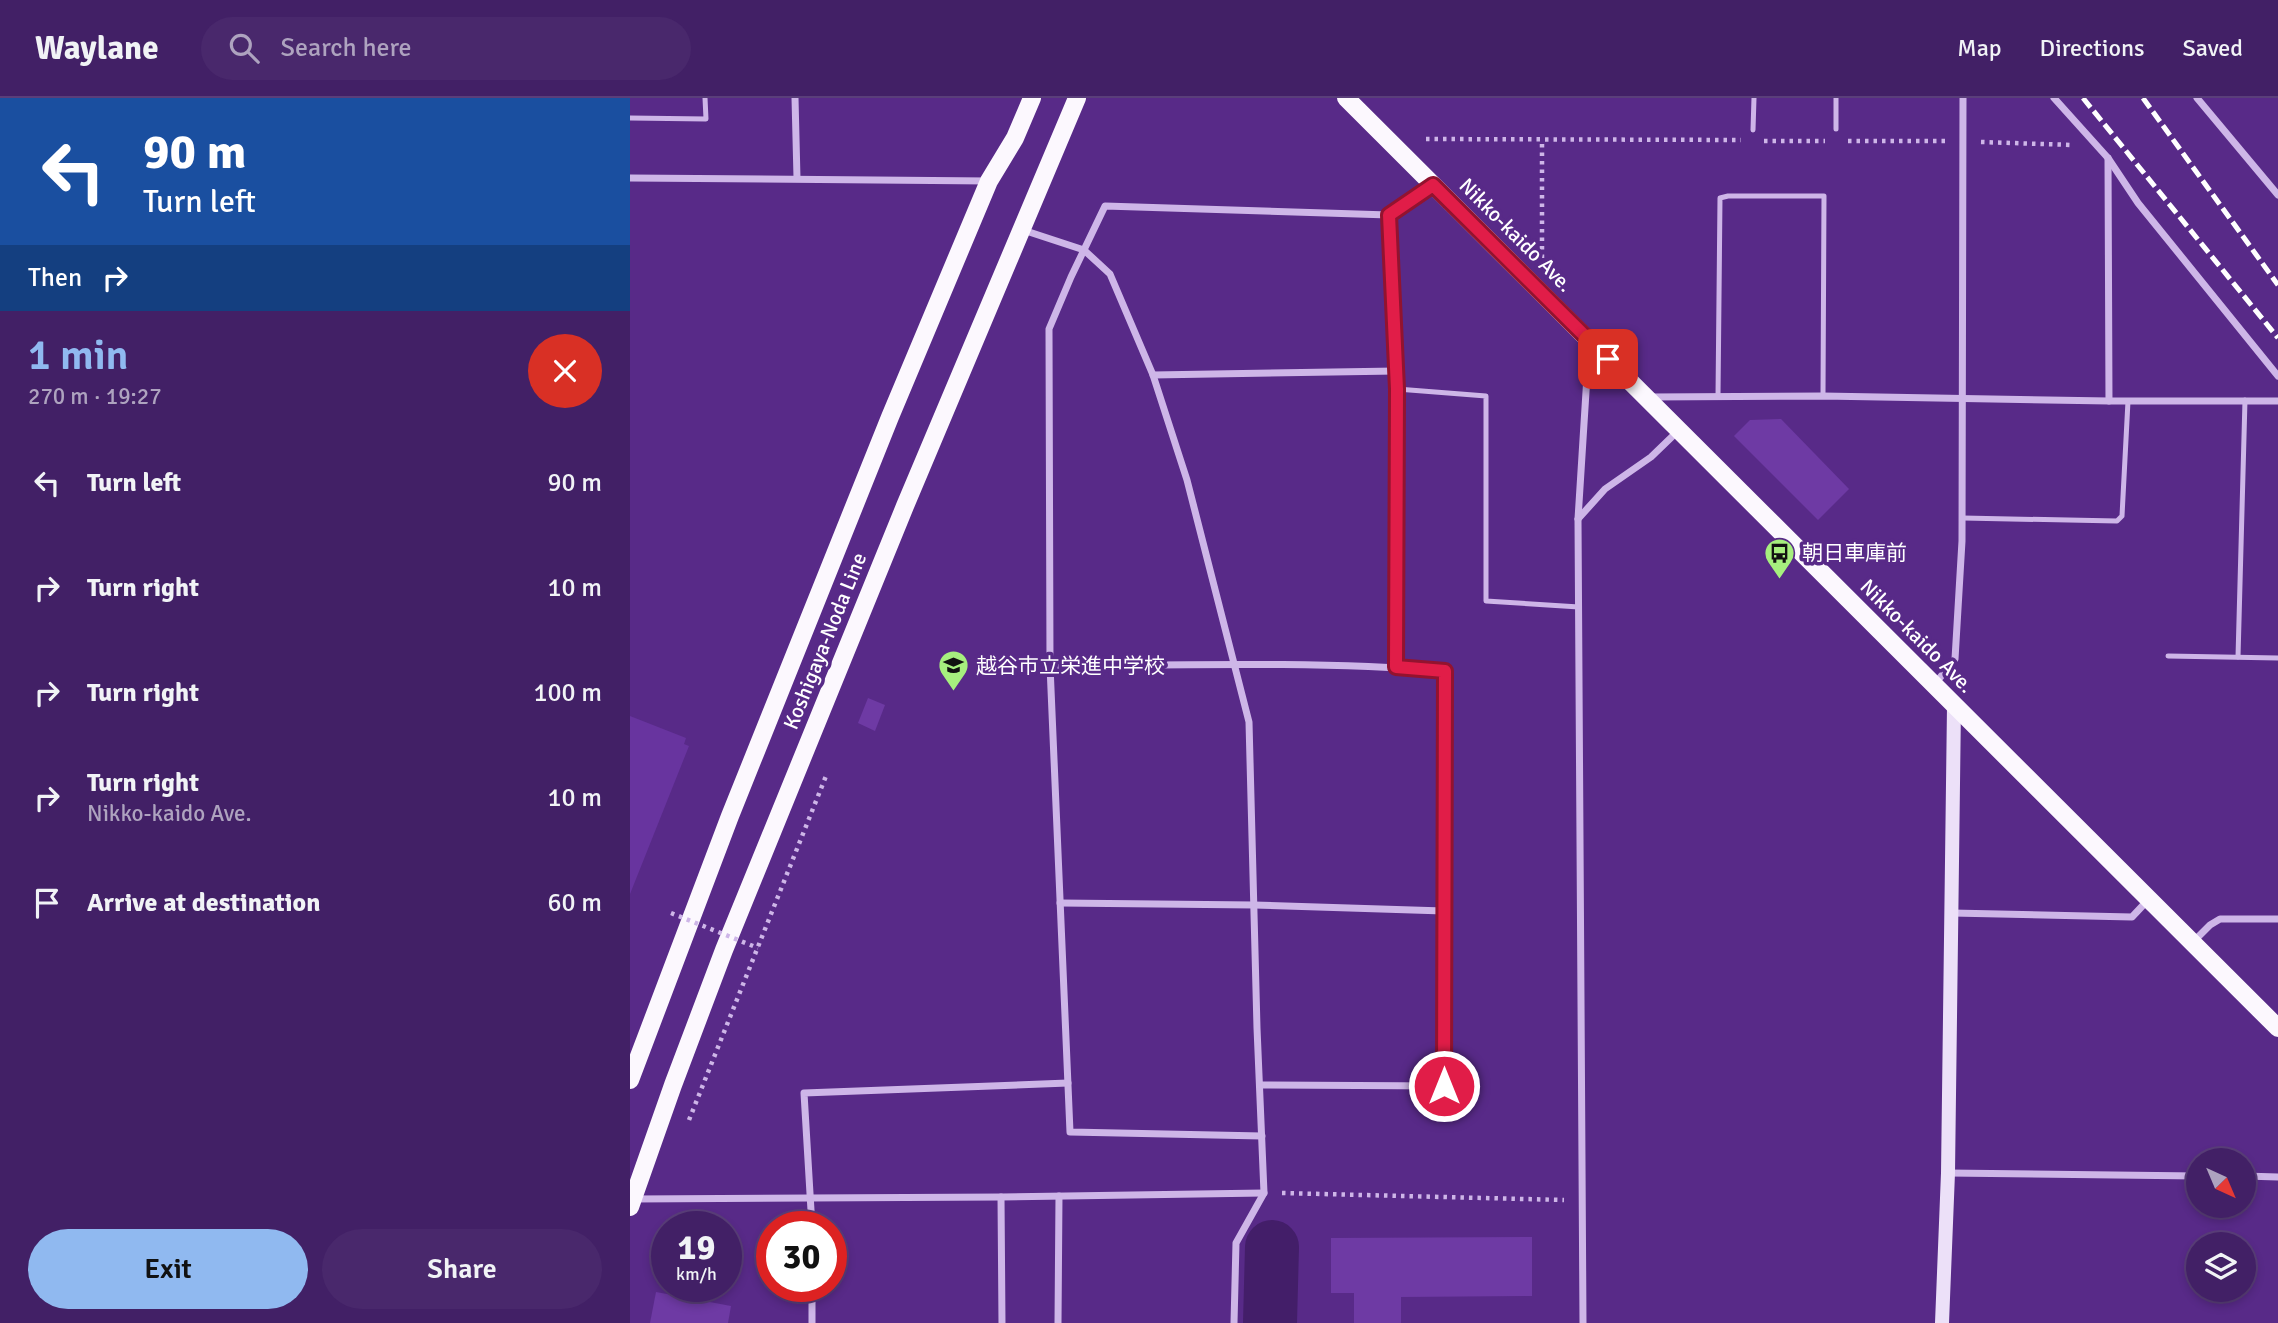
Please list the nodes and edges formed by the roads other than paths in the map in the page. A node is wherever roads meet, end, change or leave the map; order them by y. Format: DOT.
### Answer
graph roads {
  1 [pos="705,98"];
  2 [pos="795,98"];
  3 [pos="1032,98"];
  4 [pos="1077,98"];
  5 [pos="1346,98"];
  6 [pos="1754,98"];
  7 [pos="1836,98"];
  8 [pos="1963,98"];
  9 [pos="2054,98"];
  10 [pos="2197,98"];
  11 [pos="630,118"];
  12 [pos="1836,129"];
  13 [pos="1753,130"];
  14 [pos="2108,158"];
  15 [pos="630,178"];
  16 [pos="797,178"];
  17 [pos="989,181"];
  18 [pos="1433,185"];
  19 [pos="2278,195"];
  20 [pos="1389,215"];
  21 [pos="1022,230"];
  22 [pos="1084,250"];
  23 [pos="1589,340"];
  24 [pos="1396,371"];
  25 [pos="1153,375"];
  26 [pos="2278,376"];
  27 [pos="1397,389"];
  28 [pos="1718,396"];
  29 [pos="1823,396"];
  30 [pos="1646,397"];
  31 [pos="1963,398"];
  32 [pos="2245,400"];
  33 [pos="2109,401"];
  34 [pos="2128,401"];
  35 [pos="2278,401"];
  36 [pos="1679,430"];
  37 [pos="1963,518"];
  38 [pos="1578,519"];
  39 [pos="1579,607"];
  40 [pos="2168,656"];
  41 [pos="2238,657"];
  42 [pos="2278,658"];
  43 [pos="1234,664"];
  44 [pos="1050,666"];
  45 [pos="1396,667"];
  46 [pos="1933,685"];
  47 [pos="1954,706"];
  48 [pos="2148,900"];
  49 [pos="1060,903"];
  50 [pos="1254,905"];
  51 [pos="1444,911"];
  52 [pos="1952,913"];
  53 [pos="2278,919"];
  54 [pos="2192,943"];
  55 [pos="2278,1028"];
  56 [pos="630,1080"];
  57 [pos="1068,1083"];
  58 [pos="1259,1085"];
  59 [pos="1262,1136"];
  60 [pos="1948,1173"];
  61 [pos="2186,1176"];
  62 [pos="2256,1176"];
  63 [pos="2278,1177"];
  64 [pos="1264,1193"];
  65 [pos="1059,1196"];
  66 [pos="1001,1197"];
  67 [pos="812,1199"];
  68 [pos="631,1202"];
  69 [pos="812,1211"];
  70 [pos="812,1302"];
  71 [pos="812,1323"];
  72 [pos="1002,1323"];
  73 [pos="1058,1323"];
  74 [pos="1234,1323"];
  75 [pos="1583,1323"];
  76 [pos="1942,1323"];
  1 -- 11 [label="lane"];
  2 -- 16 [label="street"];
  3 -- 17 [label="main road, Koshigaya-Noda Line"];
  4 -- 21 [label="main road, Koshigaya-Noda Line"];
  5 -- 18 [label="main road, Nikko-kaido Ave."];
  6 -- 13 [label="lane"];
  7 -- 12 [label="lane"];
  8 -- 31 [label="street"];
  9 -- 14 [label="street"];
  10 -- 19 [label="street"];
  14 -- 26 [label="street"];
  14 -- 33 [label="street"];
  15 -- 16 [label="street"];
  16 -- 17 [label="street"];
  17 -- 56 [label="main road, Koshigaya-Noda Line"];
  18 -- 20 [label="street"];
  18 -- 23 [label="main road, Nikko-kaido Ave."];
  20 -- 22 [label="street"];
  20 -- 24 [label="street"];
  21 -- 22 [label="street"];
  21 -- 68 [label="main road, Koshigaya-Noda Line"];
  22 -- 25 [label="street"];
  22 -- 44 [label="street"];
  23 -- 30 [label="main road, Nikko-kaido Ave."];
  23 -- 38 [label="street"];
  24 -- 25 [label="street"];
  24 -- 27 [label="street"];
  25 -- 43 [label="street"];
  27 -- 39 [label="lane"];
  27 -- 45 [label="street"];
  28 -- 29 [label="street"];
  28 -- 29 [label="lane"];
  28 -- 30 [label="street"];
  29 -- 31 [label="street"];
  30 -- 36 [label="main road, Nikko-kaido Ave."];
  31 -- 33 [label="street"];
  31 -- 37 [label="street"];
  32 -- 34 [label="street"];
  32 -- 35 [label="street"];
  32 -- 41 [label="lane"];
  33 -- 34 [label="street"];
  34 -- 37 [label="lane"];
  36 -- 38 [label="street"];
  36 -- 46 [label="main road, Nikko-kaido Ave."];
  37 -- 46 [label="street"];
  38 -- 39 [label="street"];
  39 -- 75 [label="street"];
  40 -- 41 [label="lane"];
  41 -- 42 [label="lane"];
  43 -- 44 [label="street"];
  43 -- 45 [label="street"];
  43 -- 50 [label="street"];
  44 -- 49 [label="street"];
  45 -- 51 [label="street"];
  46 -- 47 [label="main road, Nikko-kaido Ave."];
  47 -- 48 [label="main road, Nikko-kaido Ave."];
  47 -- 52 [label="street"];
  48 -- 52 [label="street"];
  48 -- 54 [label="main road, Nikko-kaido Ave."];
  49 -- 50 [label="street"];
  49 -- 57 [label="street"];
  50 -- 51 [label="street"];
  50 -- 58 [label="street"];
  51 -- 58 [label="street"];
  52 -- 60 [label="street"];
  53 -- 54 [label="street"];
  54 -- 55 [label="main road, Nikko-kaido Ave."];
  57 -- 59 [label="street"];
  57 -- 67 [label="street"];
  58 -- 59 [label="street"];
  59 -- 64 [label="street"];
  60 -- 61 [label="street"];
  60 -- 76 [label="street"];
  62 -- 63 [label="street"];
  64 -- 65 [label="street"];
  64 -- 74 [label="street"];
  65 -- 66 [label="street"];
  65 -- 73 [label="street"];
  66 -- 67 [label="street"];
  66 -- 72 [label="street"];
  67 -- 68 [label="street"];
  67 -- 69 [label="street"];
  70 -- 71 [label="street"];
}
